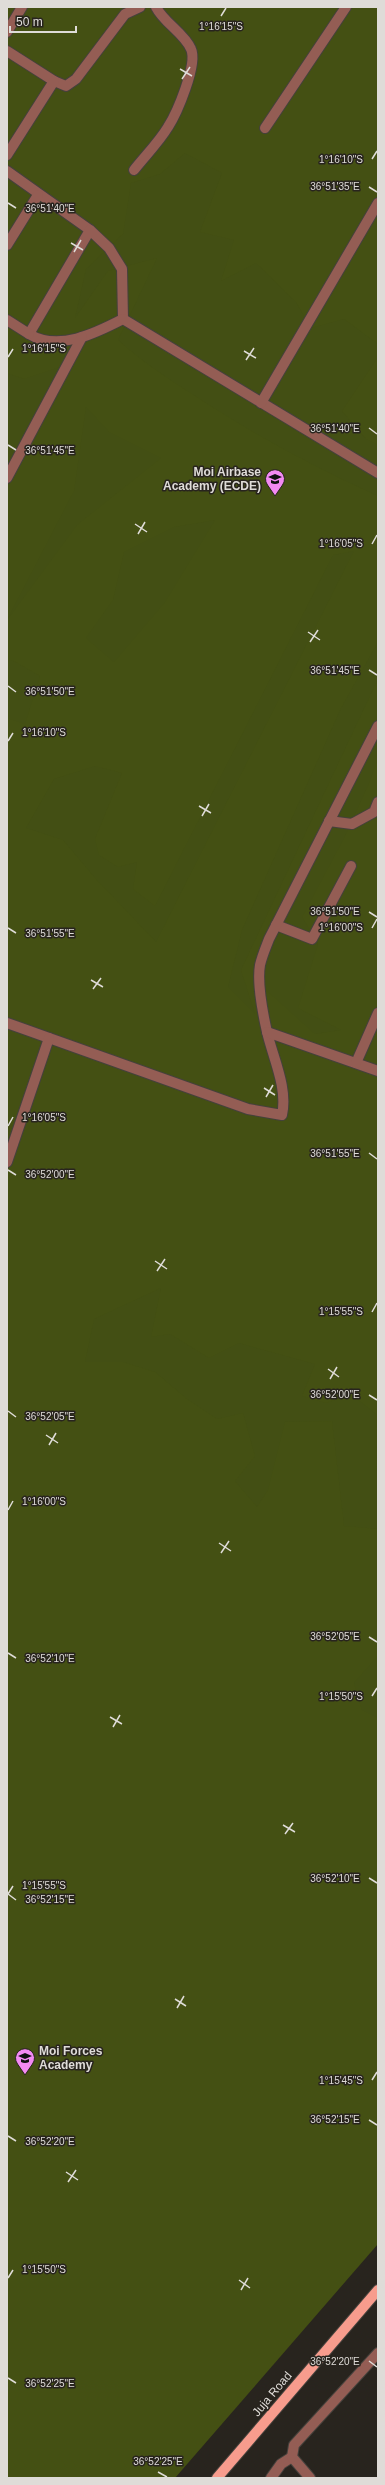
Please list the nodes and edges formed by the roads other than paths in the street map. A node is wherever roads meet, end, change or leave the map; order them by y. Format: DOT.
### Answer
graph roads {
  1 [pos="22,7"];
  2 [pos="140,7"];
  3 [pos="156,7"];
  4 [pos="346,7"];
  5 [pos="7,32"];
  6 [pos="7,51"];
  7 [pos="54,81"];
  8 [pos="265,128"];
  9 [pos="7,155"];
  10 [pos="7,170"];
  11 [pos="134,170"];
  12 [pos="38,195"];
  13 [pos="378,203"];
  14 [pos="90,230"];
  15 [pos="7,245"];
  16 [pos="123,319"];
  17 [pos="7,320"];
  18 [pos="29,334"];
  19 [pos="82,337"];
  20 [pos="262,403"];
  21 [pos="378,473"];
  22 [pos="7,478"];
  23 [pos="378,726"];
  24 [pos="378,802"];
  25 [pos="329,821"];
  26 [pos="351,866"];
  27 [pos="276,925"];
  28 [pos="378,1013"];
  29 [pos="7,1023"];
  30 [pos="267,1032"];
  31 [pos="49,1038"];
  32 [pos="356,1063"];
  33 [pos="378,1071"];
  34 [pos="7,1162"];
  35 [pos="378,2290"];
  36 [pos="378,2354"];
  37 [pos="292,2457"];
  38 [pos="217,2478"];
  39 [pos="271,2478"];
  40 [pos="310,2478"];
  1 -- 5 [label="street"];
  2 -- 7 [label="street"];
  3 -- 11 [label="street"];
  4 -- 8 [label="street"];
  6 -- 7 [label="street"];
  7 -- 9 [label="street"];
  10 -- 12 [label="street"];
  12 -- 14 [label="street"];
  12 -- 15 [label="street"];
  13 -- 20 [label="street"];
  14 -- 16 [label="street"];
  14 -- 18 [label="street"];
  16 -- 19 [label="street"];
  16 -- 20 [label="street"];
  17 -- 18 [label="street"];
  18 -- 19 [label="street"];
  19 -- 22 [label="street"];
  20 -- 21 [label="street"];
  23 -- 25 [label="street"];
  24 -- 25 [label="street"];
  25 -- 27 [label="street"];
  26 -- 27 [label="street"];
  27 -- 30 [label="street"];
  28 -- 32 [label="street"];
  29 -- 31 [label="street"];
  30 -- 31 [label="street"];
  30 -- 32 [label="street"];
  31 -- 34 [label="street"];
  32 -- 33 [label="street"];
  35 -- 38 [label="main road, Juja Road"];
  36 -- 37 [label="street"];
  37 -- 39 [label="street"];
  37 -- 40 [label="street"];
}
